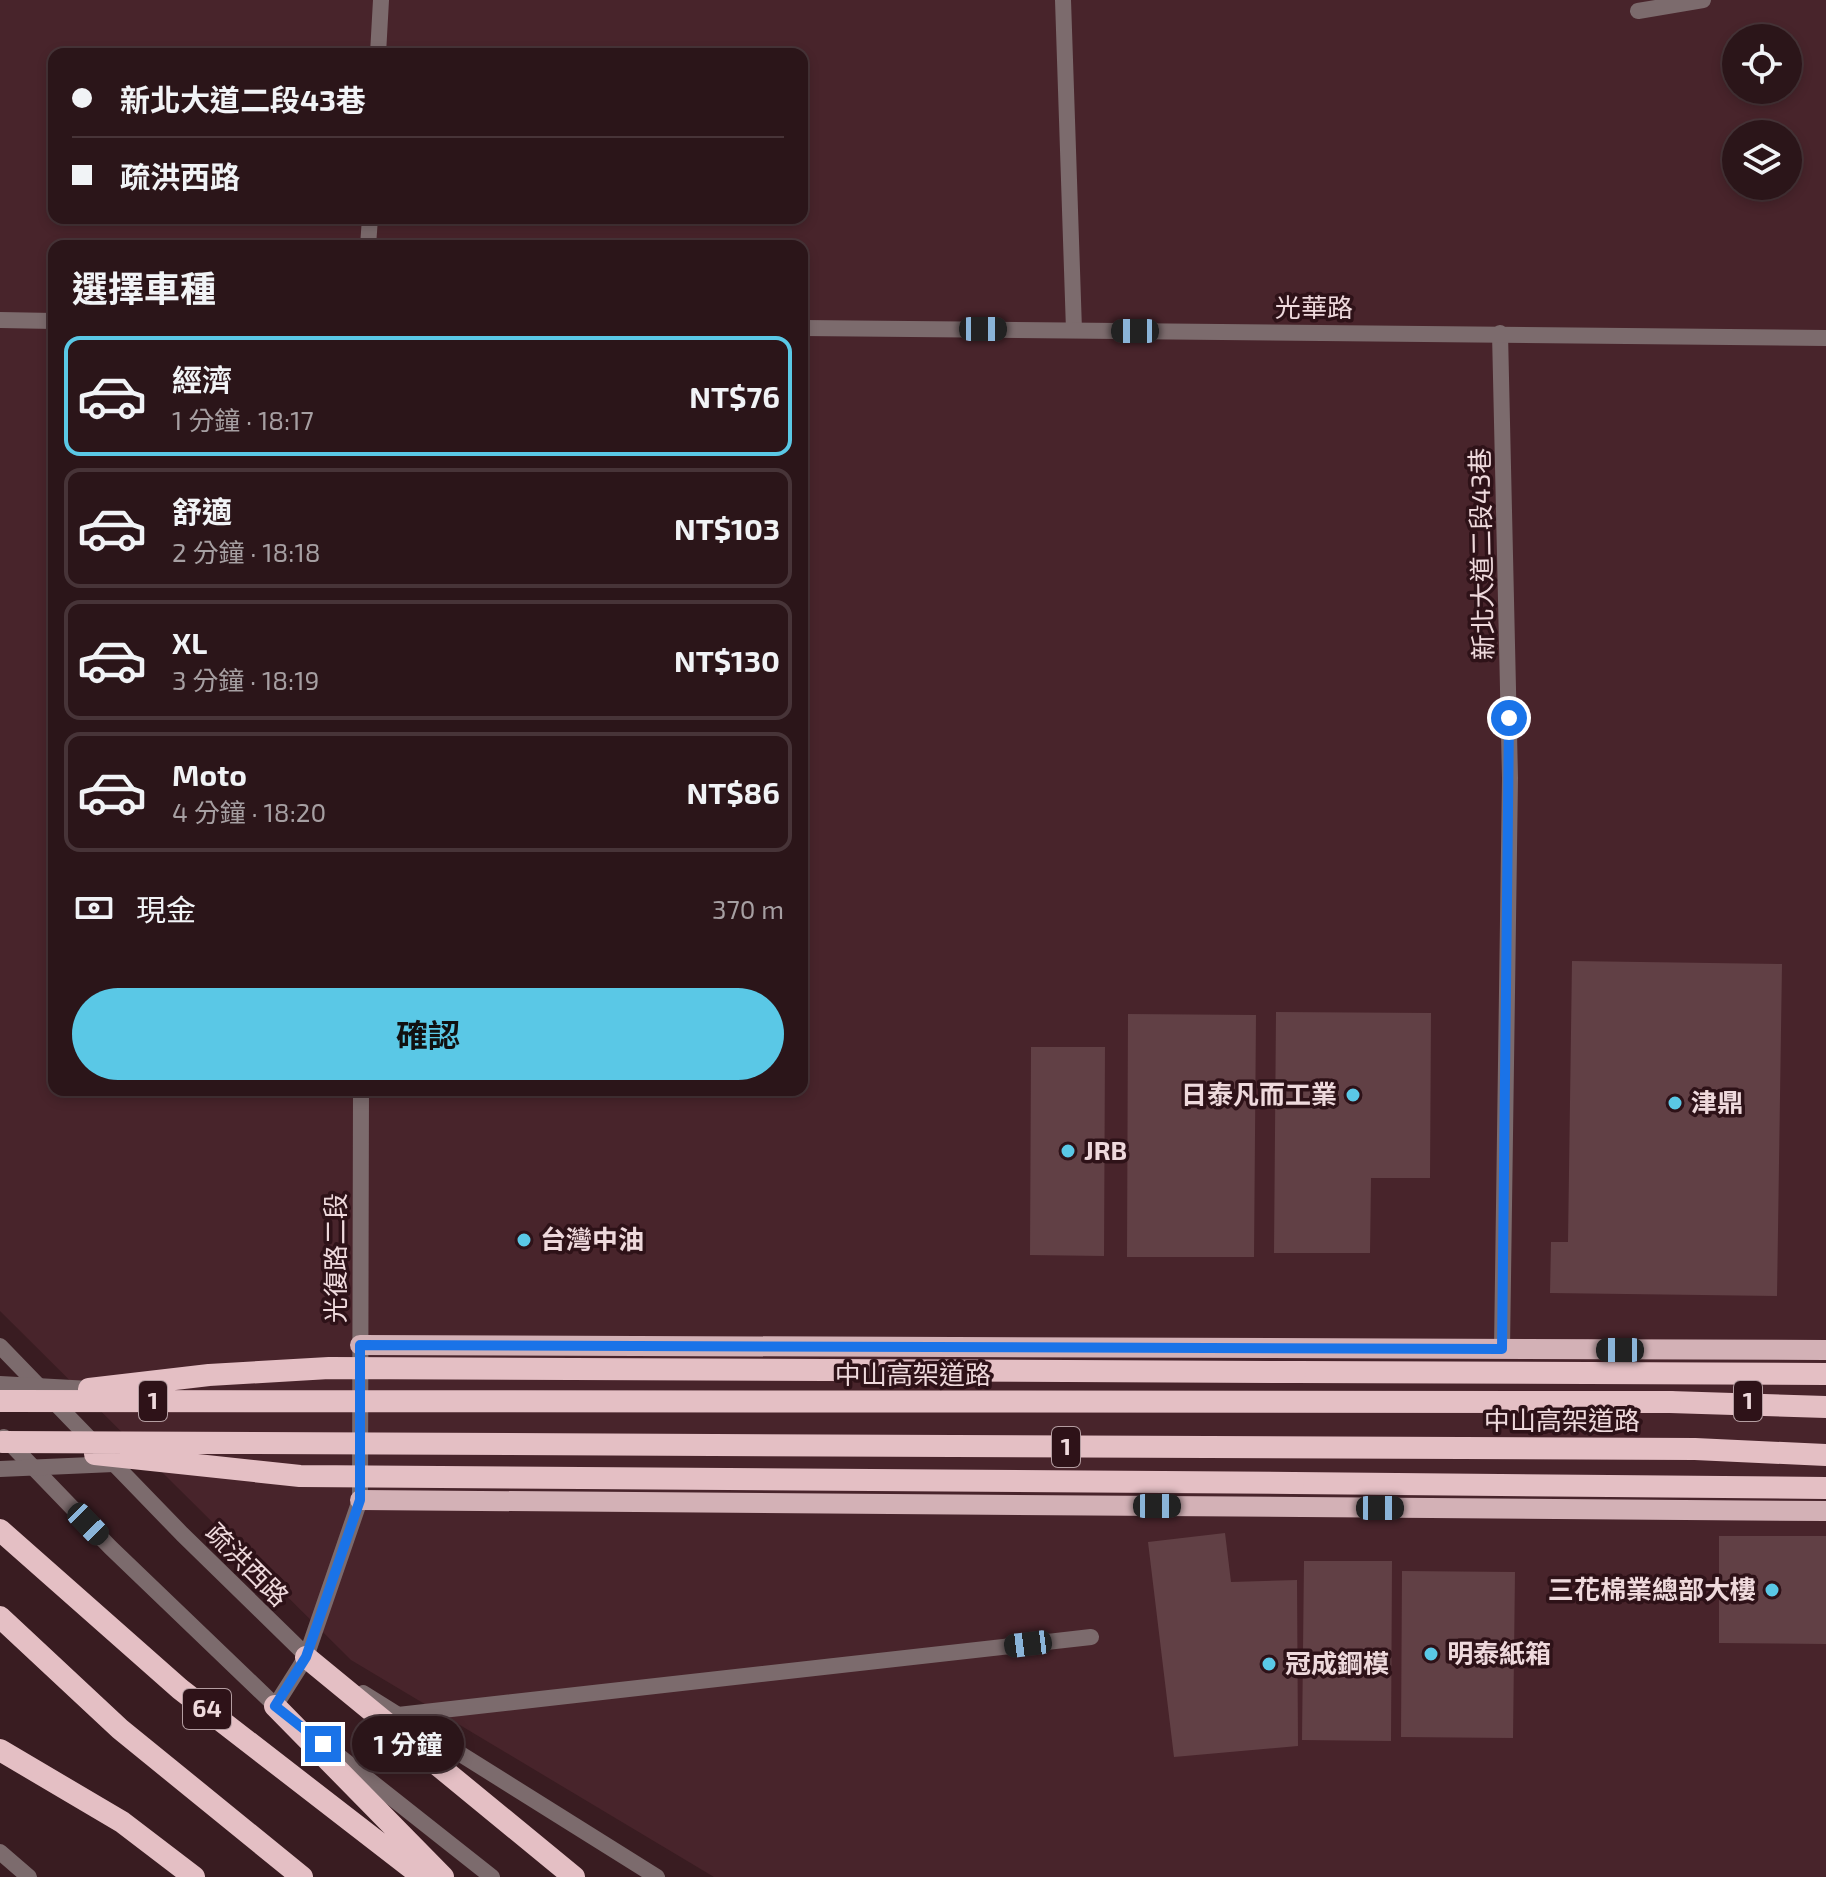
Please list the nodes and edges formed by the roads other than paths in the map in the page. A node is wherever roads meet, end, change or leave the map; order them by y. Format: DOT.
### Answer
graph roads {
  1 [pos="381,0"];
  2 [pos="1063,0"];
  3 [pos="1703,0"];
  4 [pos="1638,11"];
  5 [pos="378,48"];
  6 [pos="0,320"];
  7 [pos="48,321"];
  8 [pos="808,328"];
  9 [pos="1074,330"];
  10 [pos="1500,333"];
  11 [pos="1826,338"];
  12 [pos="361,1096"];
  13 [pos="360,1345"];
  14 [pos="0,1346"];
  15 [pos="1502,1349"];
  16 [pos="1826,1350"];
  17 [pos="1826,1374"];
  18 [pos="0,1384"];
  19 [pos="90,1389"];
  20 [pos="1826,1399"];
  21 [pos="0,1400"];
  22 [pos="1670,1402"];
  23 [pos="1826,1407"];
  24 [pos="1,1439"];
  25 [pos="1826,1455"];
  26 [pos="160,1463"];
  27 [pos="0,1469"];
  28 [pos="1826,1488"];
  29 [pos="360,1500"];
  30 [pos="1826,1511"];
  31 [pos="0,1530"];
  32 [pos="0,1617"];
  33 [pos="1091,1637"];
  34 [pos="306,1657"];
  35 [pos="275,1706"];
  36 [pos="398,1715"];
  37 [pos="0,1750"];
  38 [pos="0,1852"];
  39 [pos="29,1877"];
  40 [pos="194,1877"];
  41 [pos="302,1877"];
  42 [pos="423,1877"];
  43 [pos="443,1877"];
  44 [pos="492,1877"];
  45 [pos="574,1877"];
  46 [pos="657,1877"];
  1 -- 5 [label="street"];
  2 -- 9 [label="street"];
  3 -- 4 [label="street"];
  6 -- 7 [label="street"];
  8 -- 9 [label="street, 光華路"];
  9 -- 10 [label="street, 光華路"];
  10 -- 11 [label="street, 光華路"];
  10 -- 15 [label="street, 新北大道二段43巷"];
  12 -- 13 [label="street, 光復路二段"];
  13 -- 15 [label="main road, 1"];
  13 -- 29 [label="street, 光復路二段"];
  14 -- 34 [label="street, 疏洪西路"];
  15 -- 16 [label="main road, 1"];
  17 -- 19 [label="highway, bridge"];
  18 -- 19 [label="street, bridge"];
  19 -- 21 [label="highway, bridge"];
  20 -- 22 [label="highway, 中山高架道路 / 1"];
  21 -- 22 [label="highway, 中山高架道路 / 1, bridge"];
  22 -- 23 [label="highway"];
  24 -- 25 [label="highway, 中山高架道路 / 1, bridge"];
  24 -- 26 [label="highway, bridge"];
  24 -- 35 [label="street"];
  26 -- 27 [label="street, bridge"];
  26 -- 28 [label="highway, bridge"];
  29 -- 30 [label="main road, 1"];
  29 -- 34 [label="street, 光復路二段"];
  31 -- 42 [label="highway, 64"];
  32 -- 41 [label="highway"];
  33 -- 36 [label="street"];
  34 -- 35 [label="street, 光復路二段"];
  34 -- 36 [label="street, 疏洪西路"];
  34 -- 45 [label="highway"];
  35 -- 43 [label="highway"];
  35 -- 44 [label="street"];
  36 -- 46 [label="street, 疏洪西路"];
  37 -- 40 [label="highway"];
  38 -- 39 [label="street"];
}
